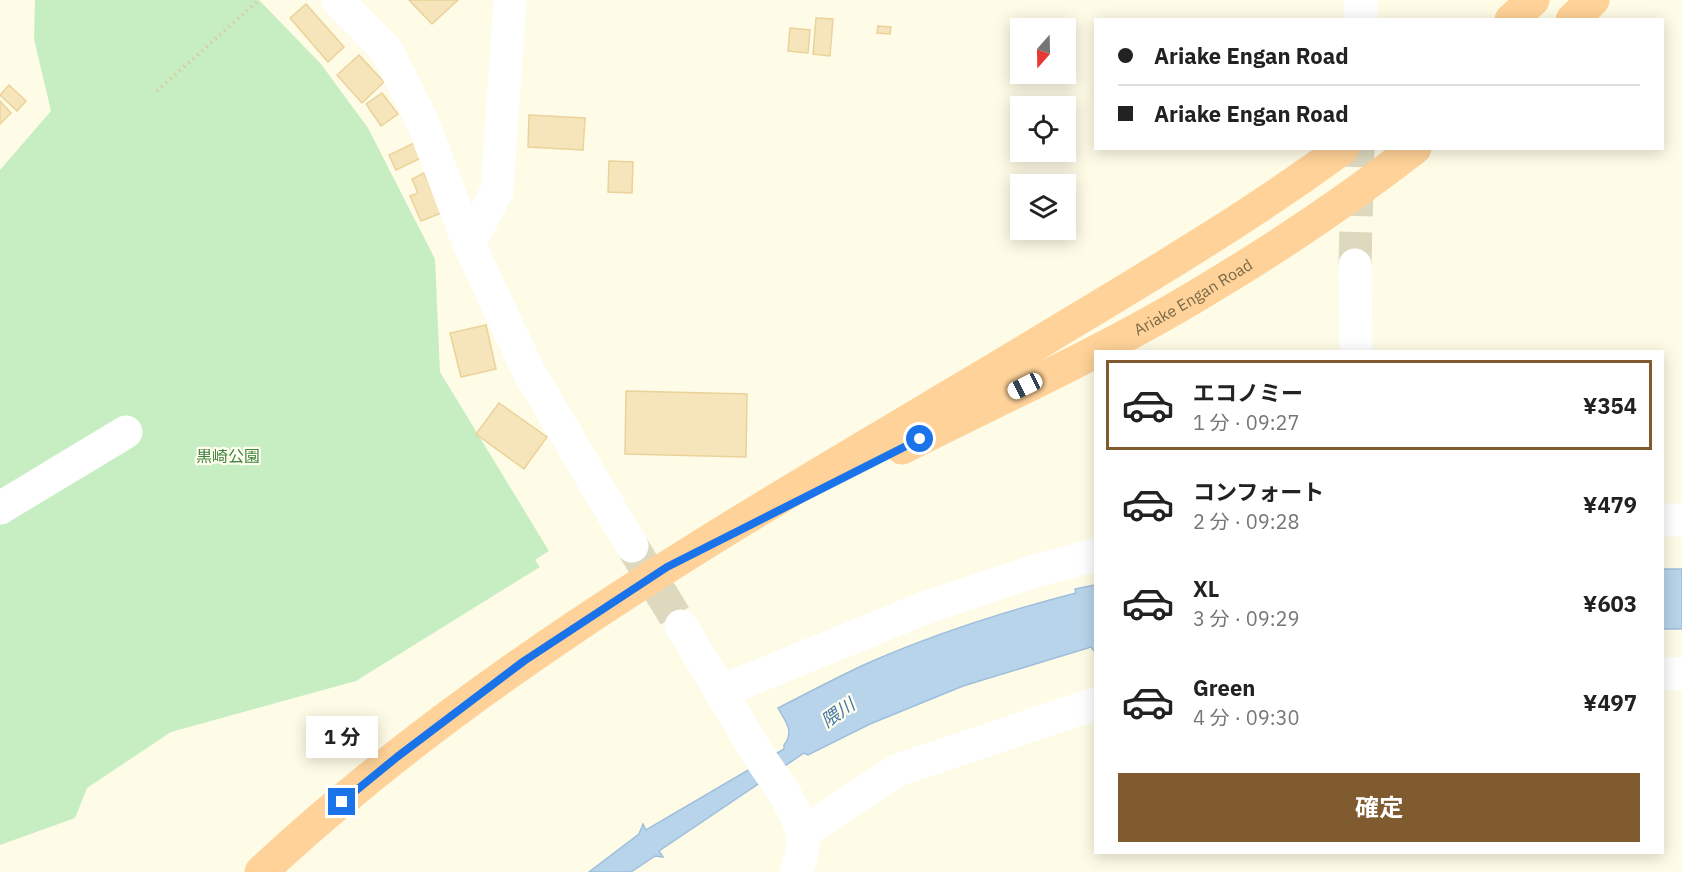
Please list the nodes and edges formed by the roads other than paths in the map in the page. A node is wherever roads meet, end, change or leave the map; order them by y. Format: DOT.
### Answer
graph roads {
  1 [pos="337,0"];
  2 [pos="510,0"];
  3 [pos="1361,0"];
  4 [pos="1533,0"];
  5 [pos="1593,0"];
  6 [pos="1361,18"];
  7 [pos="1513,18"];
  8 [pos="1574,18"];
  9 [pos="1340,150"];
  10 [pos="1412,150"];
  11 [pos="469,244"];
  12 [pos="1355,265"];
  13 [pos="1097,350"];
  14 [pos="1356,350"];
  15 [pos="1094,352"];
  16 [pos="126,432"];
  17 [pos="0,508"];
  18 [pos="1664,520"];
  19 [pos="1682,520"];
  20 [pos="632,546"];
  21 [pos="1094,555"];
  22 [pos="667,567"];
  23 [pos="681,626"];
  24 [pos="1664,673"];
  25 [pos="1682,674"];
  26 [pos="728,702"];
  27 [pos="1094,704"];
  28 [pos="798,823"];
  29 [pos="261,872"];
  30 [pos="796,872"];
  1 -- 11 [label="street"];
  2 -- 11 [label="street"];
  3 -- 6 [label="street"];
  4 -- 7 [label="highway"];
  5 -- 8 [label="highway"];
  9 -- 22 [label="highway, Ariake Engan Road"];
  10 -- 13 [label="highway, Ariake Engan Road"];
  11 -- 20 [label="street"];
  12 -- 14 [label="street"];
  15 -- 22 [label="highway, Ariake Engan Road"];
  16 -- 17 [label="street"];
  18 -- 19 [label="street"];
  21 -- 26 [label="street"];
  22 -- 29 [label="highway, Ariake Engan Road"];
  23 -- 26 [label="street"];
  24 -- 25 [label="street"];
  26 -- 28 [label="street"];
  27 -- 28 [label="street"];
  28 -- 30 [label="street"];
}
